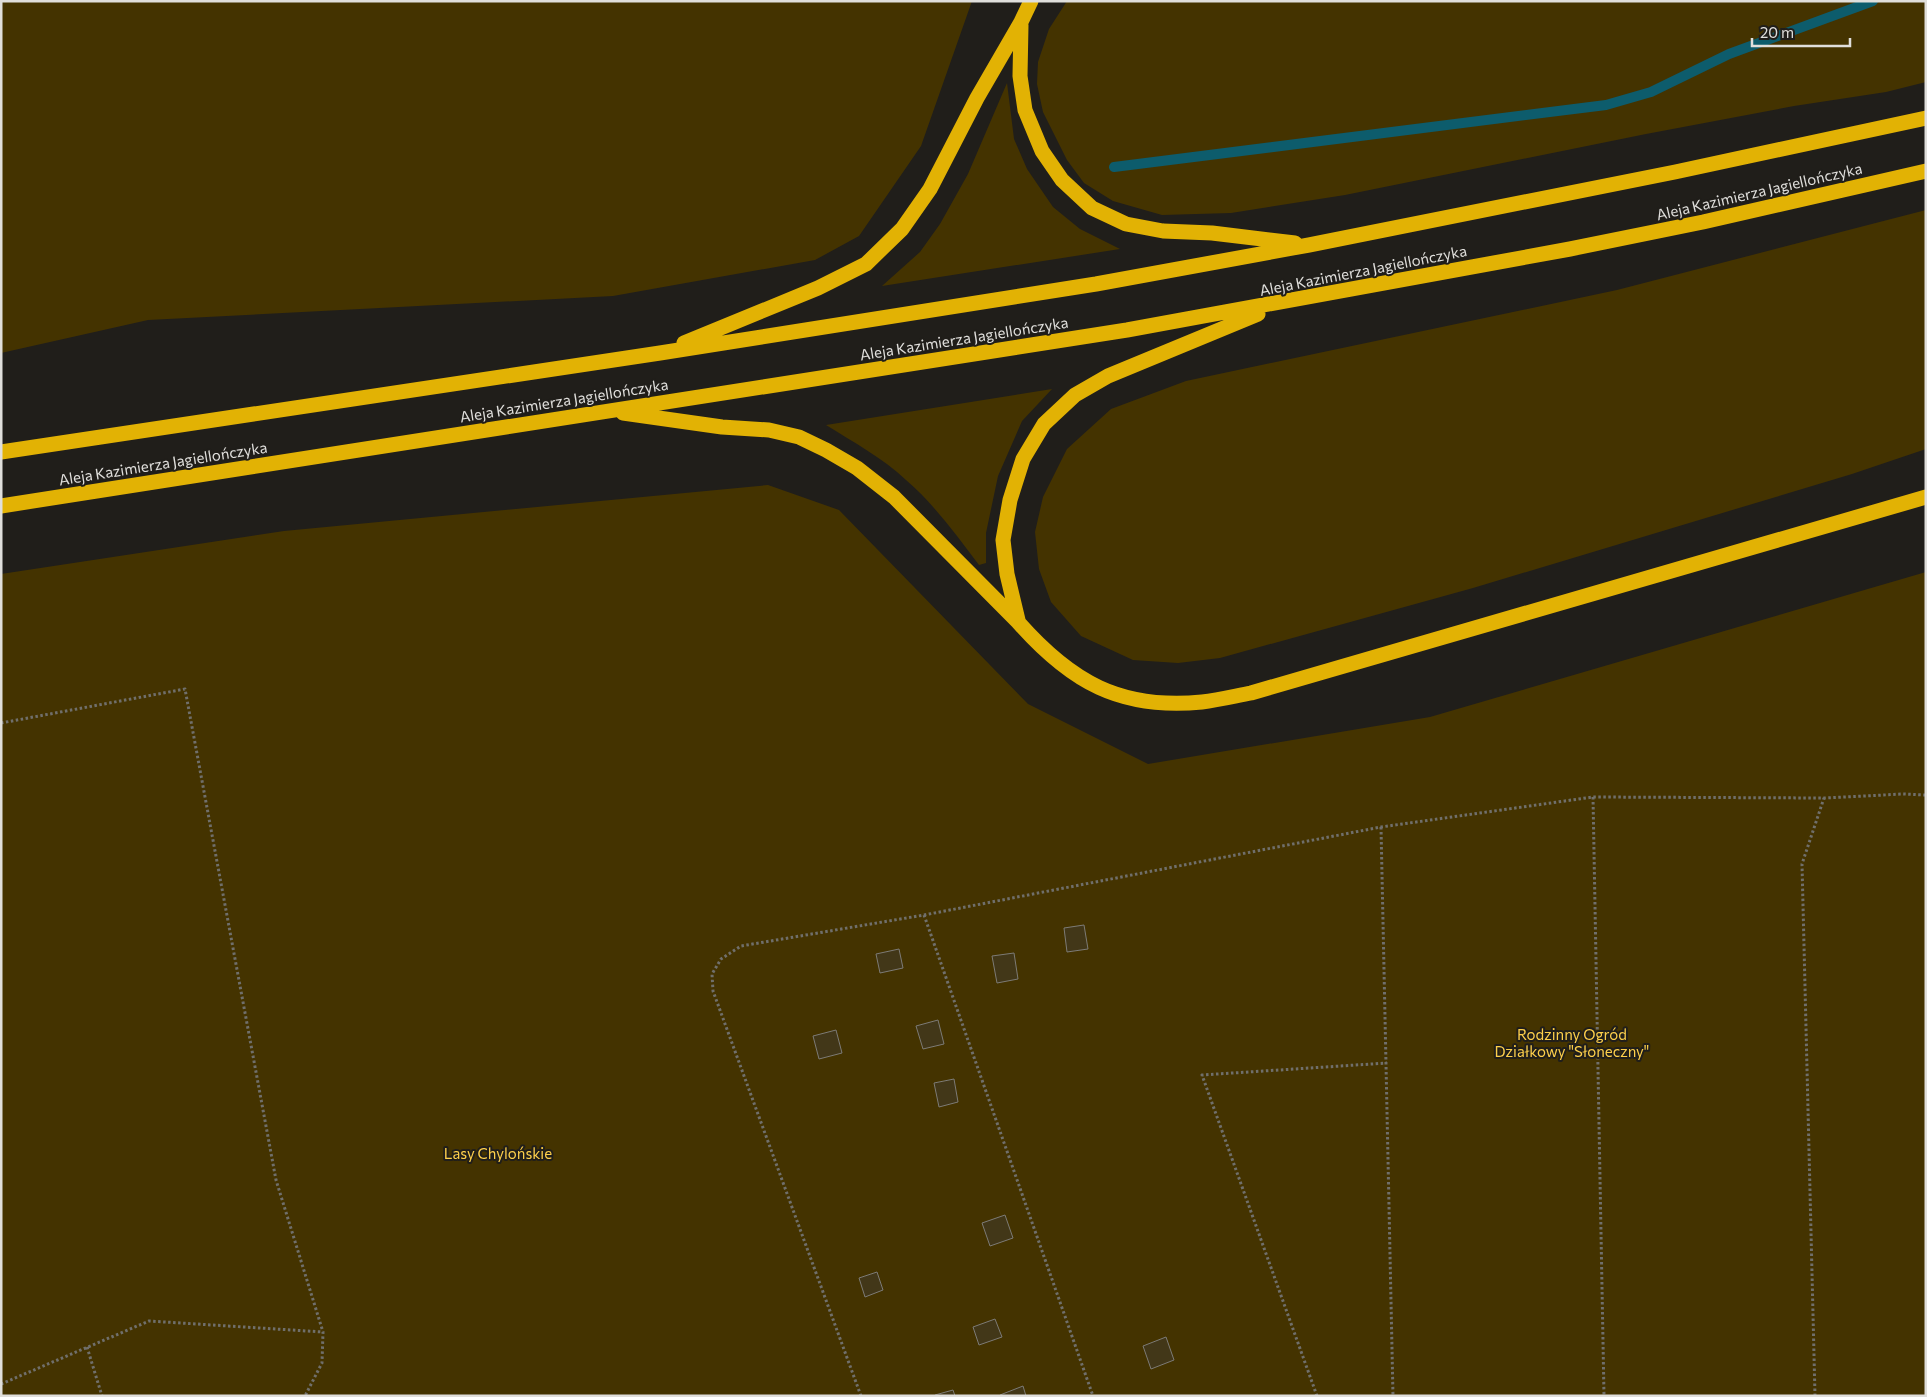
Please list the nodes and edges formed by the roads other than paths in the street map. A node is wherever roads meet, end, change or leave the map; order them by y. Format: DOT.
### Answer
graph roads {
  1 [pos="1031,1"];
  2 [pos="1021,22"];
  3 [pos="1925,118"];
  4 [pos="1926,171"];
  5 [pos="1309,245"];
  6 [pos="1284,303"];
  7 [pos="660,353"];
  8 [pos="607,411"];
  9 [pos="1,452"];
  10 [pos="1926,498"];
  11 [pos="1,506"];
  12 [pos="1018,622"];
  1 -- 2 [label="highway"];
  2 -- 5 [label="highway"];
  2 -- 7 [label="highway"];
  3 -- 5 [label="highway, Aleja Kazimierza Jagiellończyka"];
  4 -- 6 [label="highway, Aleja Kazimierza Jagiellończyka"];
  5 -- 7 [label="highway, Aleja Kazimierza Jagiellończyka"];
  6 -- 8 [label="highway, Aleja Kazimierza Jagiellończyka"];
  6 -- 12 [label="highway"];
  7 -- 9 [label="highway, Aleja Kazimierza Jagiellończyka"];
  8 -- 11 [label="highway, Aleja Kazimierza Jagiellończyka"];
  8 -- 12 [label="highway"];
  10 -- 12 [label="highway"];
}
